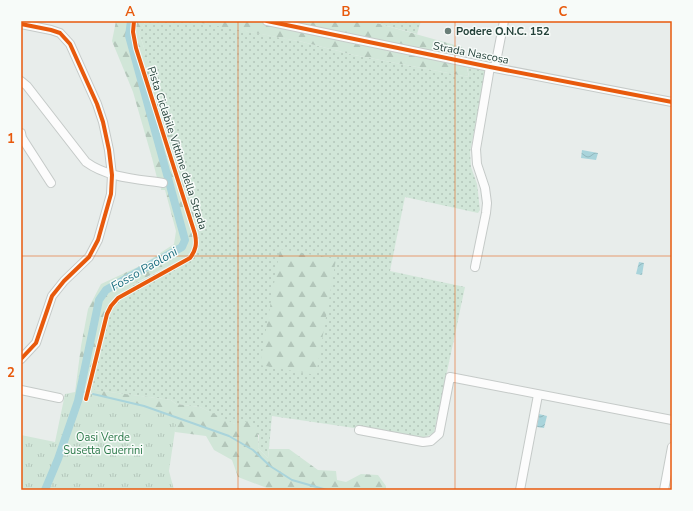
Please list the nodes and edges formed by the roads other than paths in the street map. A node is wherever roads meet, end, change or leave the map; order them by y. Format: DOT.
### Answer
graph roads {
  1 [pos="267,21"];
  2 [pos="504,21"];
  3 [pos="21,24"];
  4 [pos="492,67"];
  5 [pos="21,81"];
  6 [pos="672,102"];
  7 [pos="21,133"];
  8 [pos="112,174"];
  9 [pos="51,183"];
  10 [pos="162,183"];
  11 [pos="475,267"];
  12 [pos="21,359"];
  13 [pos="21,390"];
  14 [pos="538,395"];
  15 [pos="59,398"];
  16 [pos="672,420"];
  17 [pos="359,430"];
  18 [pos="672,447"];
  19 [pos="520,490"];
  20 [pos="664,490"];
  1 -- 4 [label="street, Strada Nascosa"];
  2 -- 4 [label="street"];
  3 -- 8 [label="street"];
  4 -- 6 [label="street, Strada Nascosa"];
  4 -- 11 [label="street, Strada Nascosa"];
  5 -- 8 [label="street"];
  7 -- 9 [label="street"];
  8 -- 10 [label="street"];
  8 -- 12 [label="street"];
  13 -- 15 [label="street"];
  14 -- 16 [label="street"];
  14 -- 17 [label="street"];
  14 -- 19 [label="street"];
  18 -- 20 [label="street"];
}
